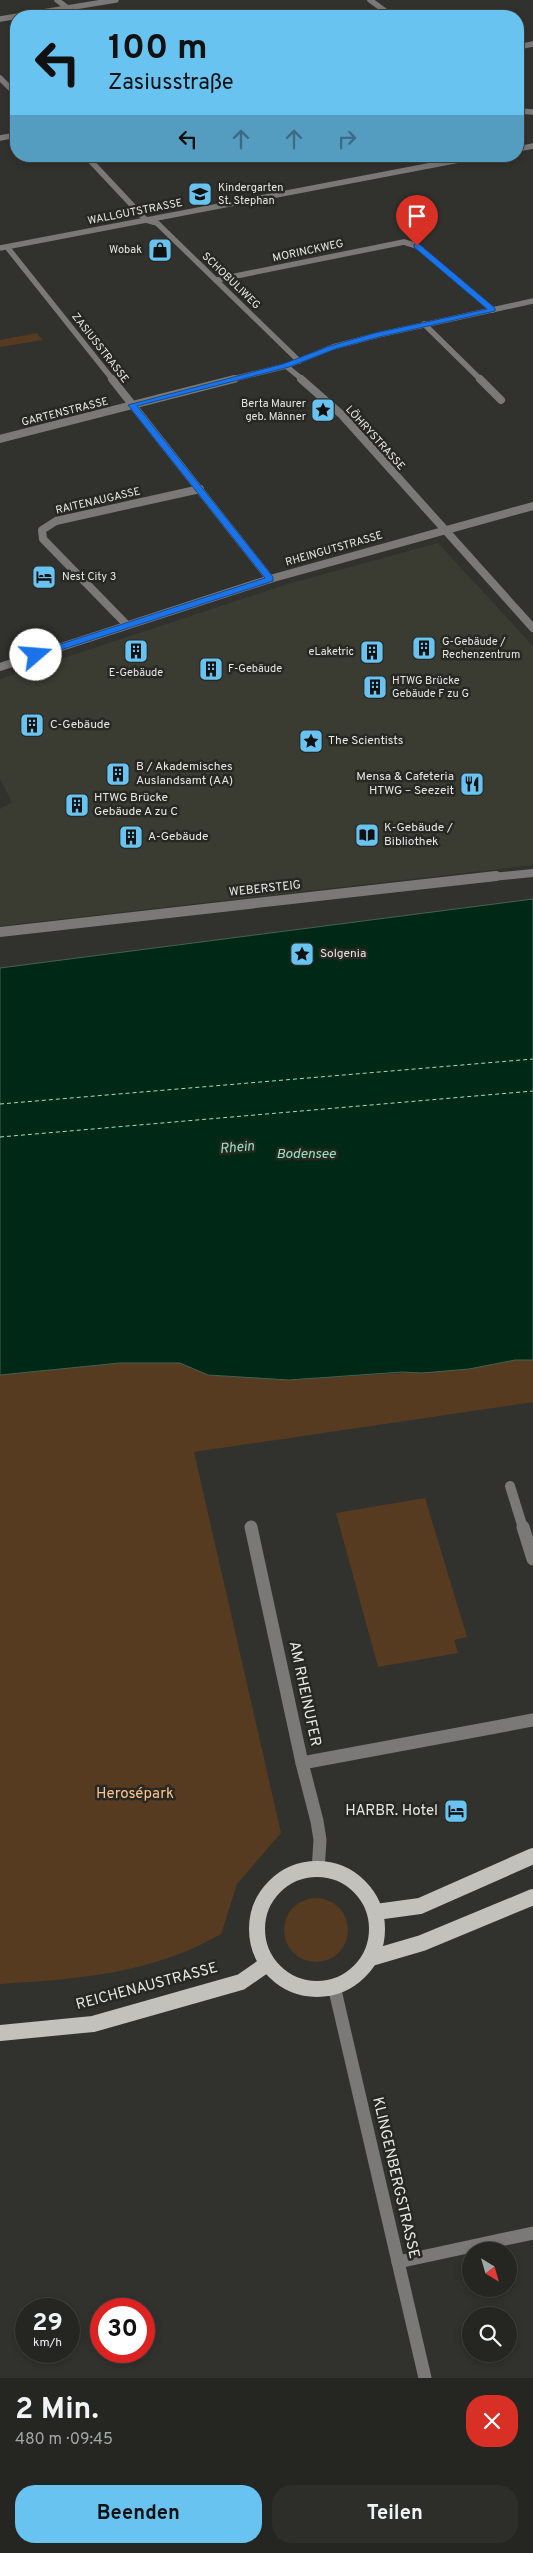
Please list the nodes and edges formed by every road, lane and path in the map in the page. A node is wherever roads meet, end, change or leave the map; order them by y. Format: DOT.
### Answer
graph roads {
  1 [pos="57,0"];
  2 [pos="116,0"];
  3 [pos="370,0"];
  4 [pos="65,8"];
  5 [pos="53,10"];
  6 [pos="68,10"];
  7 [pos="384,10"];
  8 [pos="0,78"];
  9 [pos="10,88"];
  10 [pos="92,162"];
  11 [pos="449,162"];
  12 [pos="146,220"];
  13 [pos="3,248"];
  14 [pos="216,280"];
  15 [pos="532,302"];
  16 [pos="493,310"];
  17 [pos="424,324"];
  18 [pos="299,361"];
  19 [pos="286,366"];
  20 [pos="502,400"];
  21 [pos="132,405"];
  22 [pos="0,439"];
  23 [pos="200,489"];
  24 [pos="533,506"];
  25 [pos="443,530"];
  26 [pos="270,579"];
  27 [pos="127,625"];
  28 [pos="533,628"];
  29 [pos="0,667"];
  30 [pos="533,873"];
  31 [pos="0,932"];
  32 [pos="510,1486"];
  33 [pos="251,1526"];
  34 [pos="533,1559"];
  35 [pos="533,1720"];
  36 [pos="302,1763"];
  37 [pos="533,1856"];
  38 [pos="318,1870"];
  39 [pos="533,1897"];
  40 [pos="376,1912"];
  41 [pos="371,1958"];
  42 [pos="267,1964"];
  43 [pos="334,1986"];
  44 [pos="0,2033"];
  45 [pos="533,2233"];
  46 [pos="398,2262"];
  47 [pos="425,2378"];
  1 -- 4 [label="street"];
  2 -- 4 [label="street"];
  3 -- 7 [label="street"];
  4 -- 5 [label="street"];
  4 -- 6 [label="street"];
  8 -- 9 [label="street"];
  10 -- 12 [label="street, SCHOBULIWEG"];
  11 -- 12 [label="street, WALLGUTSTRASSE"];
  12 -- 13 [label="street, WALLGUTSTRASSE"];
  12 -- 14 [label="street, SCHOBULIWEG"];
  13 -- 21 [label="street, ZASIUSSTRASSE"];
  14 -- 16 [label="street, MORINCKWEG"];
  14 -- 18 [label="street, SCHOBULIWEG"];
  15 -- 16 [label="street, GARTENSTRASSE"];
  16 -- 17 [label="street, GARTENSTRASSE"];
  17 -- 18 [label="street, GARTENSTRASSE"];
  17 -- 20 [label="street"];
  18 -- 19 [label="street, GARTENSTRASSE"];
  19 -- 21 [label="street, GARTENSTRASSE"];
  19 -- 25 [label="street, LÖHRYSTRASSE"];
  21 -- 22 [label="street, GARTENSTRASSE"];
  21 -- 23 [label="street, ZASIUSSTRASSE"];
  23 -- 26 [label="street, ZASIUSSTRASSE"];
  23 -- 27 [label="street, RAITENAUGASSE"];
  24 -- 25 [label="street, RHEINGUTSTRASSE"];
  25 -- 26 [label="street, RHEINGUTSTRASSE"];
  25 -- 28 [label="street, LÖHRYSTRASSE"];
  26 -- 27 [label="street, RHEINGUTSTRASSE"];
  27 -- 29 [label="street, RHEINGUTSTRASSE"];
  30 -- 31 [label="street, WEBERSTEIG"];
  32 -- 34 [label="street"];
  33 -- 36 [label="street, AM RHEINUFER"];
  35 -- 36 [label="street"];
  36 -- 38 [label="street, AM RHEINUFER"];
  37 -- 40 [label="main road"];
  38 -- 40 [label="main road"];
  38 -- 42 [label="main road"];
  39 -- 41 [label="main road"];
  40 -- 41 [label="main road"];
  41 -- 43 [label="main road"];
  42 -- 43 [label="main road"];
  42 -- 44 [label="main road, REICHENAUSTRASSE"];
  43 -- 46 [label="street, KLINGENBERGSTRASSE"];
  45 -- 46 [label="street"];
  46 -- 47 [label="street, KLINGENBERGSTRASSE"];
}
